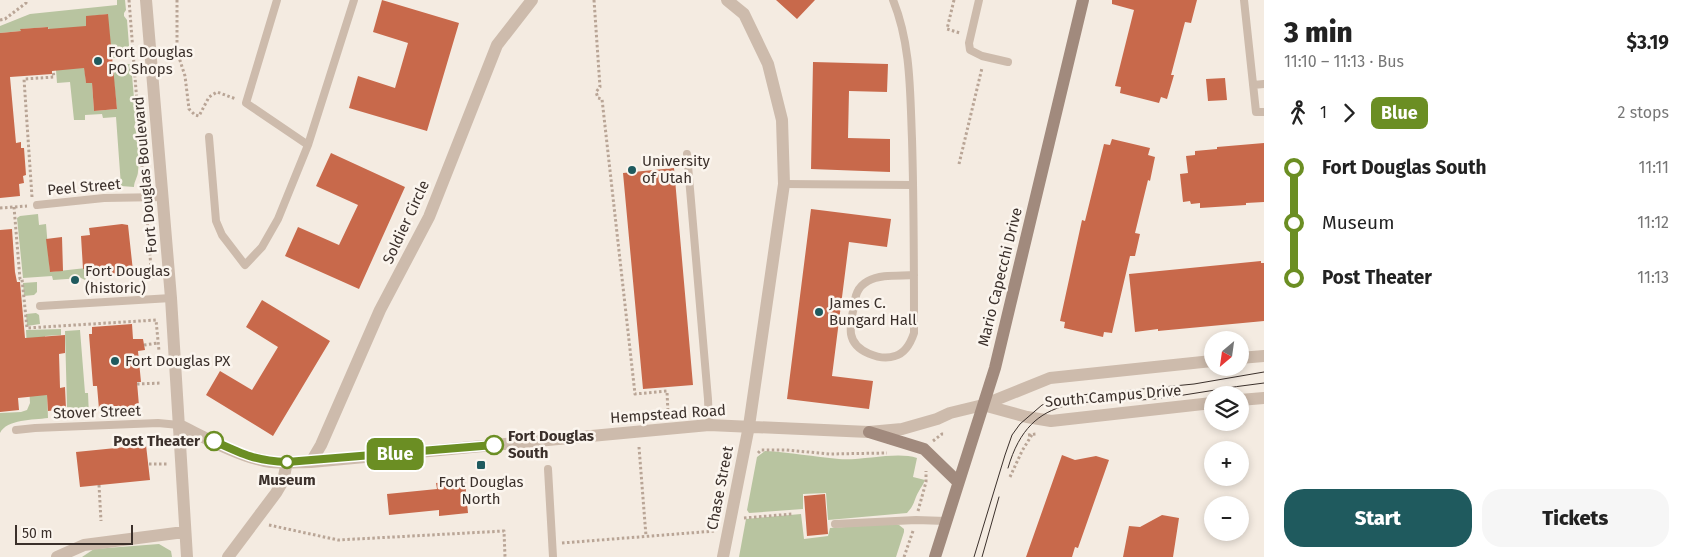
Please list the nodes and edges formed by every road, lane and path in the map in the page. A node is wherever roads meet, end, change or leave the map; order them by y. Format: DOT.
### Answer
graph roads {
  1 [pos="26,0"];
  2 [pos="129,0"];
  3 [pos="146,0"];
  4 [pos="177,0"];
  5 [pos="277,0"];
  6 [pos="354,0"];
  7 [pos="532,0"];
  8 [pos="594,0"];
  9 [pos="726,0"];
  10 [pos="894,0"];
  11 [pos="954,0"];
  12 [pos="979,0"];
  13 [pos="1084,0"];
  14 [pos="1244,0"];
  15 [pos="0,20"];
  16 [pos="959,37"];
  17 [pos="1008,62"];
  18 [pos="974,66"];
  19 [pos="54,70"];
  20 [pos="1264,84"];
  21 [pos="1253,85"];
  22 [pos="246,103"];
  23 [pos="1264,112"];
  24 [pos="209,137"];
  25 [pos="308,145"];
  26 [pos="688,154"];
  27 [pos="959,164"];
  28 [pos="144,180"];
  29 [pos="784,184"];
  30 [pos="913,185"];
  31 [pos="163,197"];
  32 [pos="37,205"];
  33 [pos="14,207"];
  34 [pos="0,208"];
  35 [pos="146,208"];
  36 [pos="914,275"];
  37 [pos="152,279"];
  38 [pos="171,298"];
  39 [pos="40,306"];
  40 [pos="158,343"];
  41 [pos="144,345"];
  42 [pos="159,353"];
  43 [pos="1264,356"];
  44 [pos="1249,357"];
  45 [pos="1204,362"];
  46 [pos="137,384"];
  47 [pos="163,390"];
  48 [pos="1264,398"];
  49 [pos="1249,399"];
  50 [pos="983,405"];
  51 [pos="1204,405"];
  52 [pos="668,414"];
  53 [pos="709,424"];
  54 [pos="179,425"];
  55 [pos="749,426"];
  56 [pos="16,430"];
  57 [pos="870,432"];
  58 [pos="1033,434"];
  59 [pos="640,447"];
  60 [pos="893,452"];
  61 [pos="755,456"];
  62 [pos="287,462"];
  63 [pos="311,462"];
  64 [pos="926,463"];
  65 [pos="149,464"];
  66 [pos="169,464"];
  67 [pos="548,469"];
  68 [pos="1010,477"];
  69 [pos="958,482"];
  70 [pos="99,485"];
  71 [pos="792,514"];
  72 [pos="744,518"];
  73 [pos="916,520"];
  74 [pos="101,521"];
  75 [pos="946,521"];
  76 [pos="835,524"];
  77 [pos="269,525"];
  78 [pos="728,530"];
  79 [pos="184,532"];
  80 [pos="646,536"];
  81 [pos="552,543"];
  82 [pos="57,557"];
  83 [pos="186,557"];
  84 [pos="228,557"];
  85 [pos="505,557"];
  86 [pos="554,557"];
  87 [pos="723,557"];
  88 [pos="904,557"];
  89 [pos="935,557"];
  1 -- 15 [label="path"];
  2 -- 28 [label="path"];
  3 -- 31 [label="street, Fort Douglas Boulevard"];
  4 -- 22 [label="path"];
  5 -- 22 [label="lane"];
  6 -- 25 [label="lane"];
  7 -- 63 [label="street, Soldier Circle"];
  8 -- 52 [label="path"];
  9 -- 29 [label="street"];
  10 -- 30 [label="lane"];
  11 -- 16 [label="path"];
  12 -- 17 [label="lane"];
  13 -- 50 [label="main road, Mario Capecchi Drive"];
  14 -- 21 [label="lane"];
  18 -- 27 [label="path"];
  19 -- 33 [label="path"];
  20 -- 21 [label="lane"];
  21 -- 23 [label="lane"];
  22 -- 25 [label="lane"];
  24 -- 25 [label="lane"];
  26 -- 53 [label="lane"];
  29 -- 30 [label="lane"];
  29 -- 55 [label="street"];
  30 -- 36 [label="lane"];
  31 -- 32 [label="lane, Peel Street"];
  31 -- 38 [label="street, Fort Douglas Boulevard"];
  33 -- 34 [label="path"];
  33 -- 40 [label="path"];
  35 -- 37 [label="path"];
  36 -- 36 [label="lane"];
  38 -- 39 [label="lane"];
  38 -- 54 [label="street, Fort Douglas Boulevard"];
  40 -- 41 [label="path"];
  40 -- 42 [label="path"];
  43 -- 44 [label="street"];
  45 -- 50 [label="street, South Campus Drive"];
  46 -- 47 [label="path"];
  48 -- 49 [label="street"];
  50 -- 51 [label="street, South Campus Drive"];
  50 -- 57 [label="street, Hempstead Road"];
  50 -- 69 [label="main road, Mario Capecchi Drive"];
  53 -- 55 [label="street, Hempstead Road"];
  53 -- 63 [label="street, Hempstead Road"];
  54 -- 56 [label="lane, Stover Street"];
  54 -- 62 [label="street, Hempstead Road"];
  54 -- 79 [label="street, Fort Douglas Boulevard"];
  55 -- 57 [label="street, Hempstead Road"];
  55 -- 78 [label="street, Chase Street"];
  57 -- 69 [label="main road"];
  58 -- 68 [label="path"];
  59 -- 80 [label="path"];
  60 -- 61 [label="path"];
  62 -- 63 [label="street, Hempstead Road"];
  62 -- 84 [label="street"];
  64 -- 73 [label="path"];
  65 -- 66 [label="path"];
  67 -- 81 [label="lane"];
  69 -- 75 [label="main road, Mario Capecchi Drive"];
  70 -- 74 [label="path"];
  71 -- 72 [label="path"];
  73 -- 75 [label="lane"];
  73 -- 76 [label="lane"];
  73 -- 88 [label="path"];
  75 -- 89 [label="main road, Mario Capecchi Drive"];
  77 -- 85 [label="path"];
  78 -- 80 [label="path"];
  78 -- 87 [label="street, Chase Street"];
  79 -- 82 [label="street"];
  79 -- 83 [label="street, Fort Douglas Boulevard"];
  80 -- 81 [label="path"];
  81 -- 86 [label="lane"];
}
